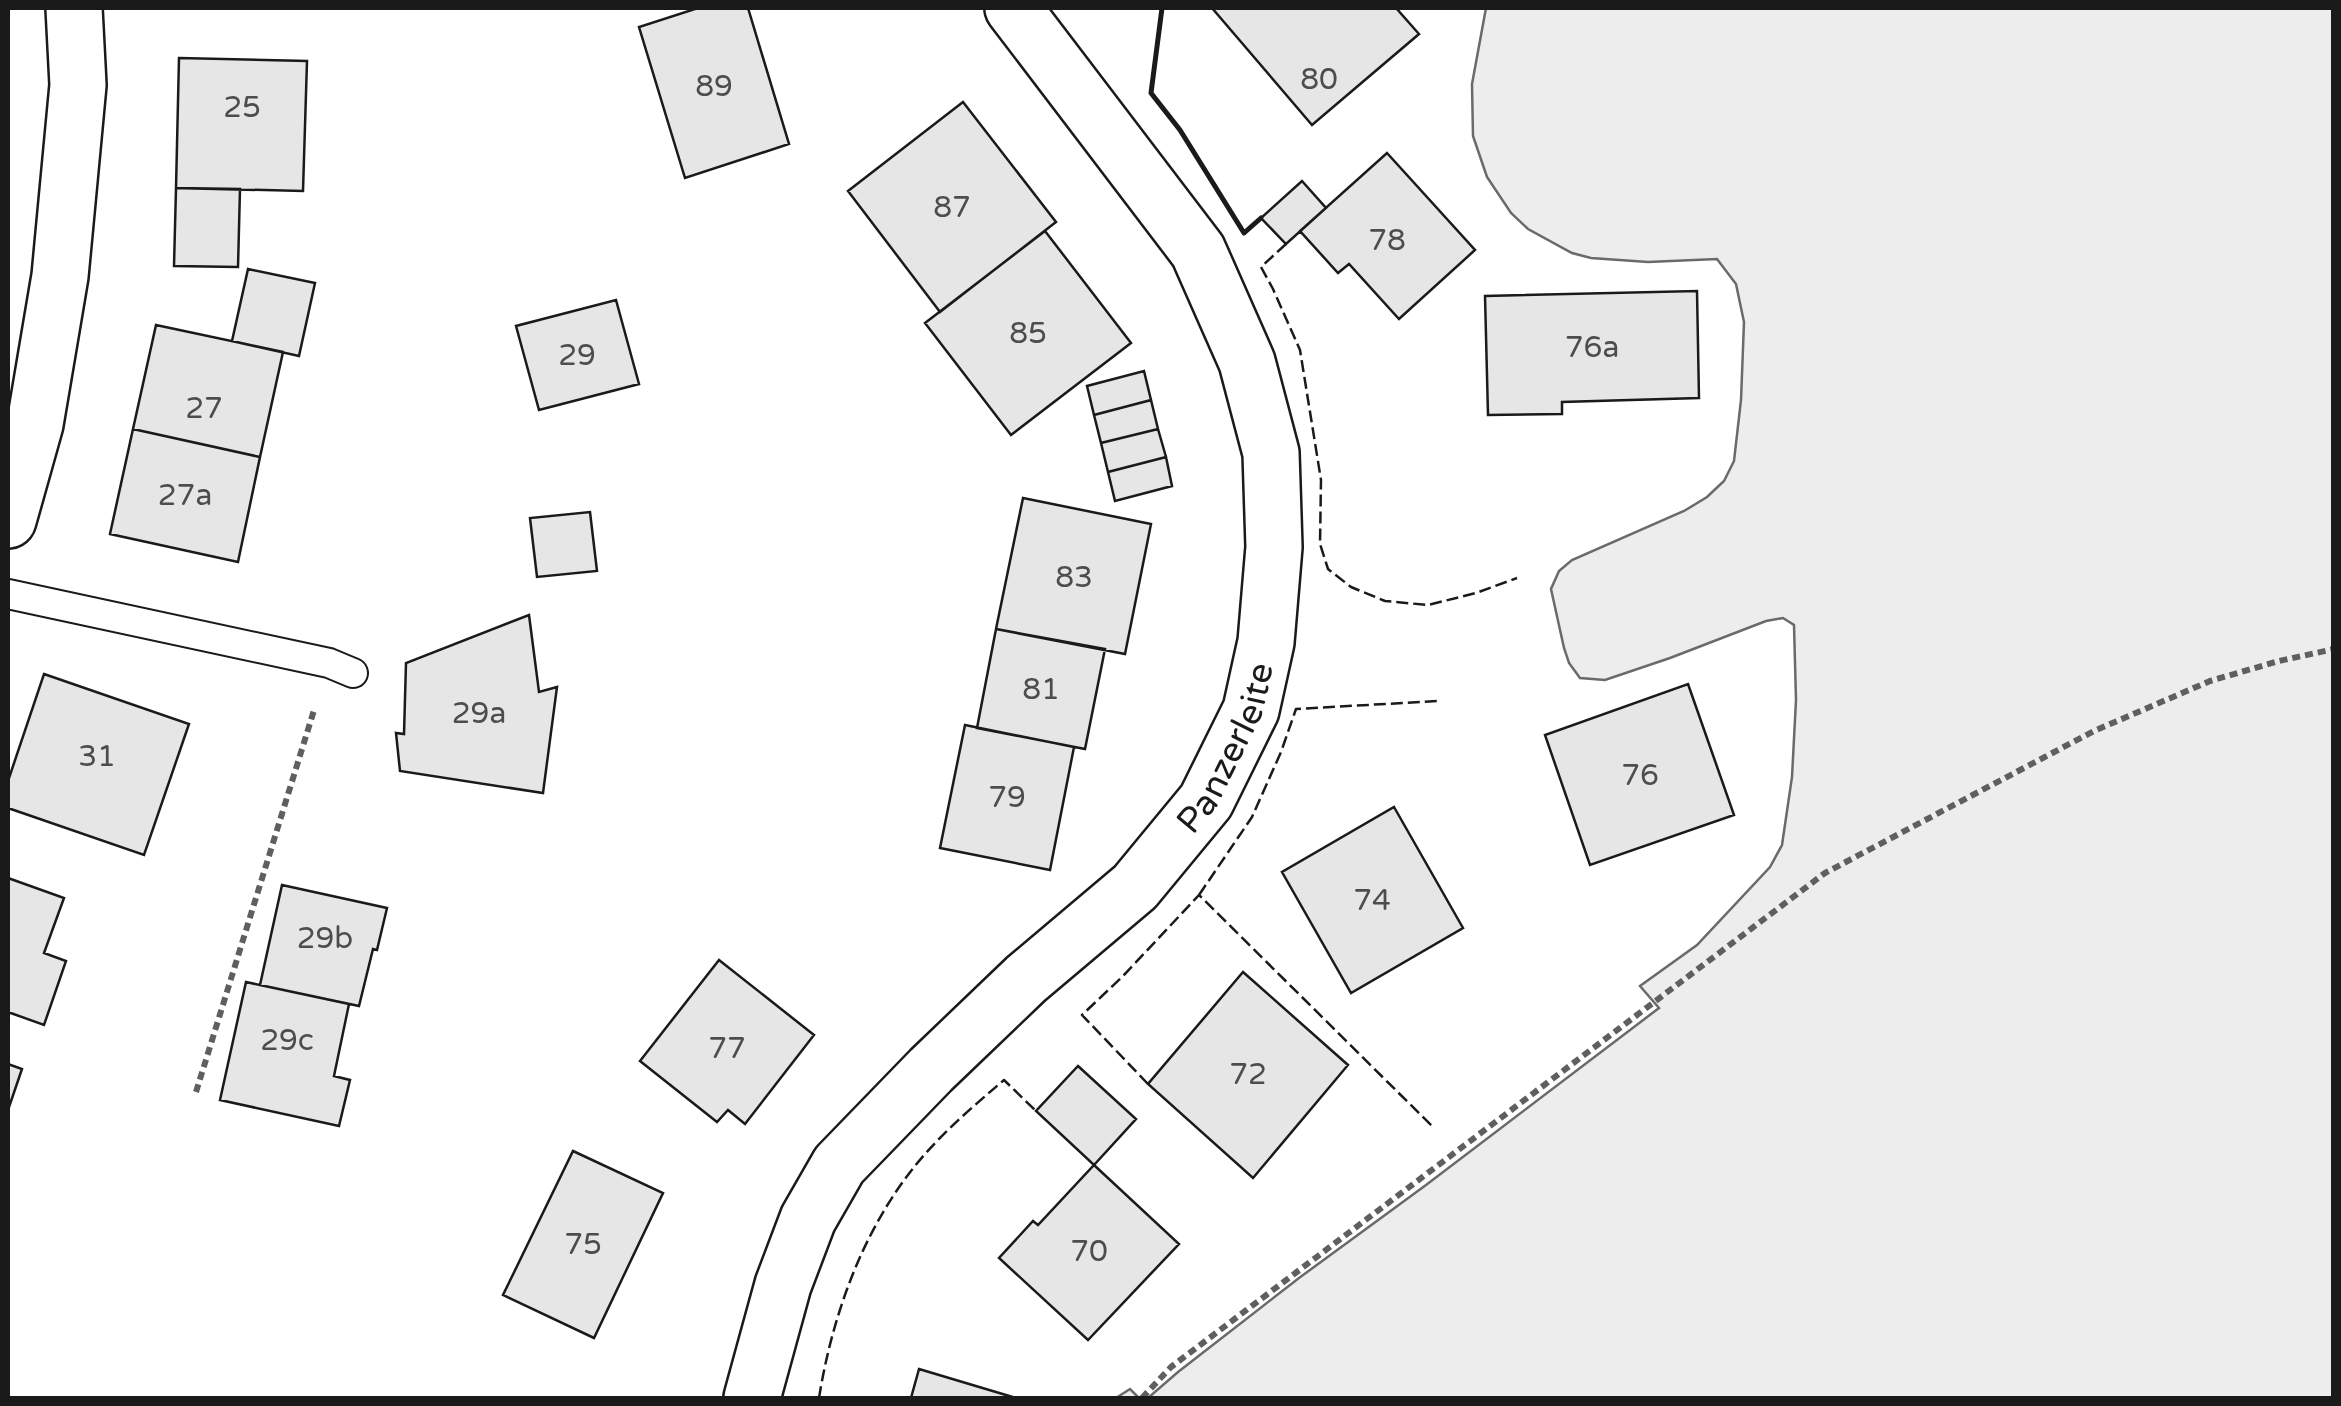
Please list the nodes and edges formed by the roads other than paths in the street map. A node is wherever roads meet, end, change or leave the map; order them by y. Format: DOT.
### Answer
graph roads {
  1 [pos="74,8"];
  2 [pos="1014,8"];
  3 [pos="8,520"];
  4 [pos="8,594"];
  5 [pos="353,674"];
  6 [pos="752,1398"];
  1 -- 3 [label="street"];
  2 -- 6 [label="street, Panzerleite"];
  4 -- 5 [label="lane"];
}
